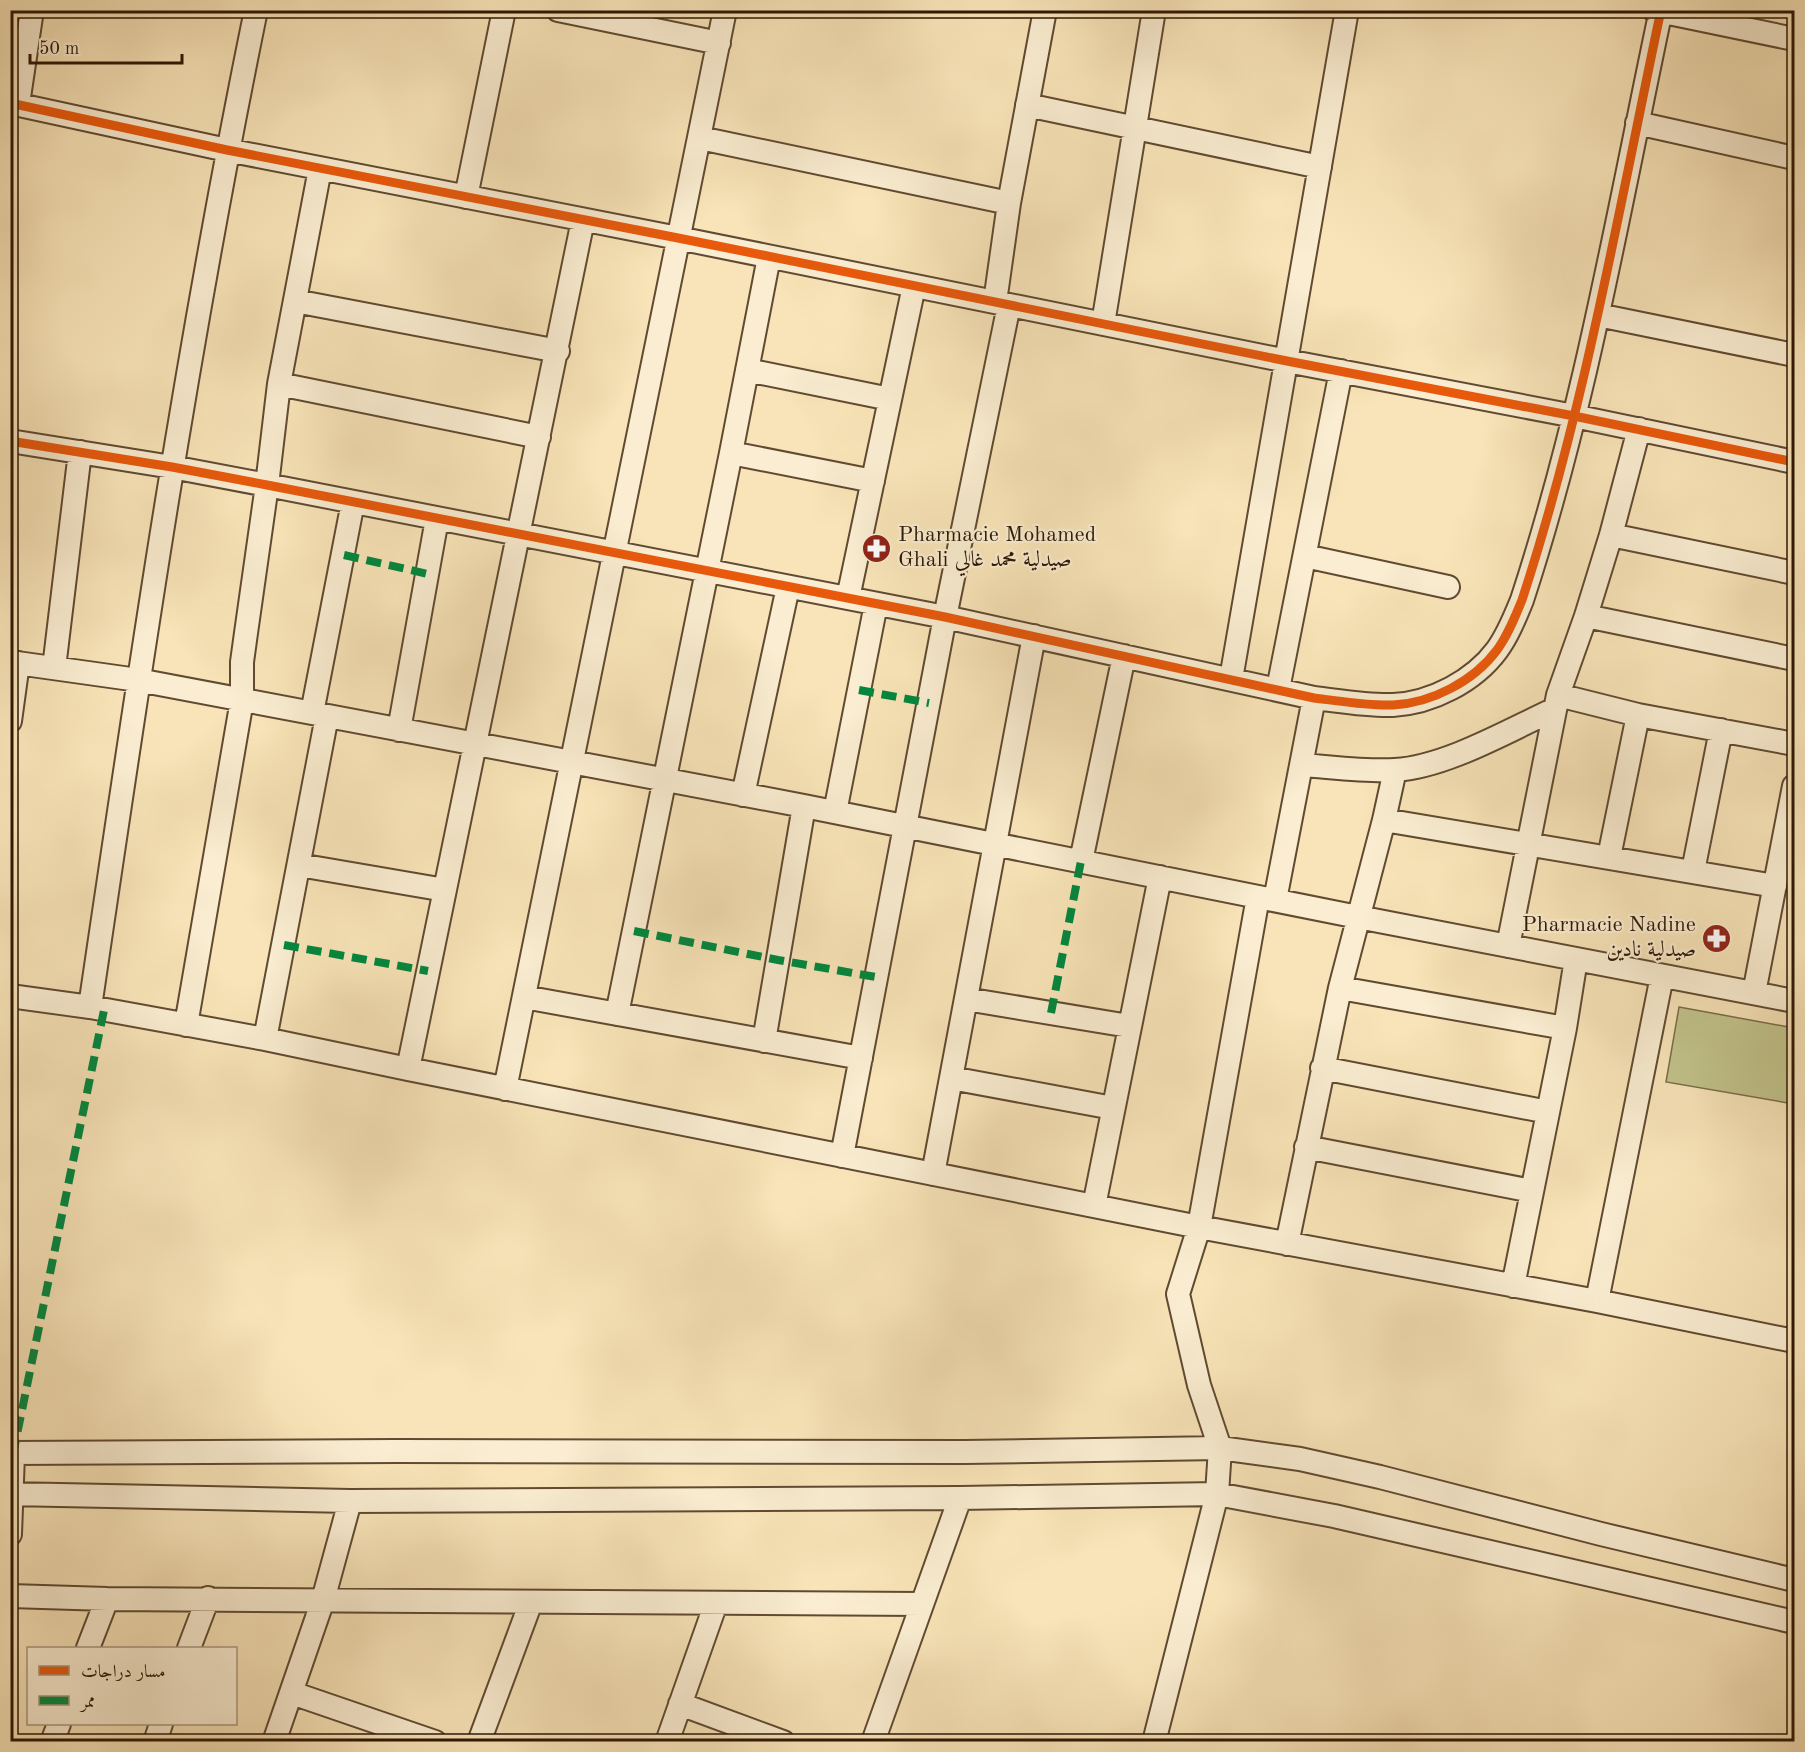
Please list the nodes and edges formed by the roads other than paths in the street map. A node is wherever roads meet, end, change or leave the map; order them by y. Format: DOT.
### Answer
graph roads {
  1 [pos="32,10"];
  2 [pos="256,10"];
  3 [pos="504,10"];
  4 [pos="558,10"];
  5 [pos="726,10"];
  6 [pos="1045,10"];
  7 [pos="1154,10"];
  8 [pos="1347,10"];
  9 [pos="1659,11"];
  10 [pos="1794,39"];
  11 [pos="719,43"];
  12 [pos="14,103"];
  13 [pos="1027,105"];
  14 [pos="1637,123"];
  15 [pos="1134,129"];
  16 [pos="700,138"];
  17 [pos="227,150"];
  18 [pos="1794,158"];
  19 [pos="1320,167"];
  20 [pos="320,169"];
  21 [pos="466,197"];
  22 [pos="1010,203"];
  23 [pos="583,220"];
  24 [pos="678,238"];
  25 [pos="769,257"];
  26 [pos="914,286"];
  27 [pos="295,301"];
  28 [pos="1002,303"];
  29 [pos="1598,315"];
  30 [pos="1103,324"];
  31 [pos="558,351"];
  32 [pos="1794,355"];
  33 [pos="1287,361"];
  34 [pos="747,370"];
  35 [pos="1341,371"];
  36 [pos="279,384"];
  37 [pos="890,399"];
  38 [pos="1574,416"];
  39 [pos="1639,429"];
  40 [pos="539,437"];
  41 [pos="10,441"];
  42 [pos="80,452"];
  43 [pos="731,453"];
  44 [pos="1794,462"];
  45 [pos="172,467"];
  46 [pos="873,481"];
  47 [pos="267,485"];
  48 [pos="353,502"];
  49 [pos="437,519"];
  50 [pos="520,534"];
  51 [pos="1611,535"];
  52 [pos="614,554"];
  53 [pos="1305,556"];
  54 [pos="706,570"];
  55 [pos="1794,573"];
  56 [pos="788,587"];
  57 [pos="1448,587"];
  58 [pos="848,598"];
  59 [pos="876,604"];
  60 [pos="1586,616"];
  61 [pos="945,617"];
  62 [pos="1034,636"];
  63 [pos="1124,656"];
  64 [pos="1794,659"];
  65 [pos="14,662"];
  66 [pos="54,668"];
  67 [pos="1231,679"];
  68 [pos="138,680"];
  69 [pos="1278,689"];
  70 [pos="1314,698"];
  71 [pos="242,700"];
  72 [pos="1557,702"];
  73 [pos="320,715"];
  74 [pos="1638,715"];
  75 [pos="10,721"];
  76 [pos="399,730"];
  77 [pos="1721,730"];
  78 [pos="474,744"];
  79 [pos="1794,744"];
  80 [pos="572,762"];
  81 [pos="1302,765"];
  82 [pos="1395,770"];
  83 [pos="663,779"];
  84 [pos="1794,786"];
  85 [pos="743,795"];
  86 [pos="804,806"];
  87 [pos="835,812"];
  88 [pos="1384,820"];
  89 [pos="906,826"];
  90 [pos="1528,843"];
  91 [pos="995,844"];
  92 [pos="1609,857"];
  93 [pos="1080,861"];
  94 [pos="299,865"];
  95 [pos="1693,871"];
  96 [pos="1160,877"];
  97 [pos="1774,886"];
  98 [pos="445,890"];
  99 [pos="1267,898"];
  100 [pos="1358,917"];
  101 [pos="1508,946"];
  102 [pos="1576,959"];
  103 [pos="1662,976"];
  104 [pos="1340,988"];
  105 [pos="1754,993"];
  106 [pos="10,996"];
  107 [pos="524,997"];
  108 [pos="966,999"];
  109 [pos="1794,1001"];
  110 [pos="90,1008"];
  111 [pos="617,1014"];
  112 [pos="186,1025"];
  113 [pos="1129,1026"];
  114 [pos="1565,1028"];
  115 [pos="265,1039"];
  116 [pos="764,1041"];
  117 [pos="861,1058"];
  118 [pos="1322,1068"];
  119 [pos="408,1070"];
  120 [pos="951,1078"];
  121 [pos="505,1089"];
  122 [pos="1113,1108"];
  123 [pos="1548,1112"];
  124 [pos="1306,1147"];
  125 [pos="842,1156"];
  126 [pos="933,1174"];
  127 [pos="1532,1191"];
  128 [pos="1094,1206"];
  129 [pos="1199,1227"];
  130 [pos="1287,1244"];
  131 [pos="1513,1286"];
  132 [pos="1597,1301"];
  133 [pos="1794,1341"];
  134 [pos="1220,1448"];
  135 [pos="12,1454"];
  136 [pos="12,1494"];
  137 [pos="1217,1494"];
  138 [pos="960,1498"];
  139 [pos="350,1501"];
  140 [pos="10,1534"];
  141 [pos="1794,1580"];
  142 [pos="10,1596"];
  143 [pos="208,1598"];
  144 [pos="107,1599"];
  145 [pos="323,1600"];
  146 [pos="531,1602"];
  147 [pos="716,1603"];
  148 [pos="922,1604"];
  149 [pos="1794,1622"];
  150 [pos="88,1647"];
  151 [pos="189,1647"];
  152 [pos="292,1693"];
  153 [pos="680,1704"];
  154 [pos="59,1725"];
  155 [pos="161,1725"];
  156 [pos="52,1742"];
  157 [pos="154,1742"];
  158 [pos="274,1742"];
  159 [pos="435,1742"];
  160 [pos="479,1742"];
  161 [pos="667,1742"];
  162 [pos="783,1742"];
  163 [pos="873,1742"];
  164 [pos="1154,1742"];
  1 -- 12 [label="street"];
  2 -- 17 [label="street"];
  3 -- 21 [label="street"];
  4 -- 11 [label="street"];
  5 -- 11 [label="street"];
  6 -- 13 [label="street"];
  7 -- 15 [label="street"];
  8 -- 19 [label="street"];
  9 -- 10 [label="street"];
  9 -- 14 [label="street"];
  11 -- 16 [label="street"];
  12 -- 17 [label="street"];
  13 -- 15 [label="street"];
  13 -- 22 [label="street"];
  14 -- 18 [label="street"];
  14 -- 29 [label="street"];
  15 -- 19 [label="street"];
  15 -- 30 [label="street"];
  16 -- 22 [label="street"];
  16 -- 24 [label="street"];
  17 -- 20 [label="street"];
  17 -- 45 [label="street"];
  19 -- 33 [label="street"];
  20 -- 21 [label="street"];
  20 -- 27 [label="street"];
  21 -- 23 [label="street"];
  22 -- 28 [label="street"];
  23 -- 24 [label="street"];
  23 -- 31 [label="street"];
  24 -- 25 [label="street"];
  24 -- 52 [label="street"];
  25 -- 26 [label="street"];
  25 -- 34 [label="street"];
  26 -- 28 [label="street"];
  26 -- 37 [label="street"];
  27 -- 31 [label="street"];
  27 -- 36 [label="street"];
  28 -- 30 [label="street"];
  28 -- 61 [label="street"];
  29 -- 32 [label="street"];
  29 -- 38 [label="street"];
  30 -- 33 [label="street"];
  31 -- 40 [label="street"];
  33 -- 35 [label="street"];
  33 -- 67 [label="street"];
  34 -- 37 [label="street"];
  34 -- 43 [label="street"];
  35 -- 38 [label="street"];
  35 -- 53 [label="street"];
  36 -- 40 [label="street"];
  36 -- 47 [label="street"];
  37 -- 46 [label="street"];
  38 -- 39 [label="street"];
  38 -- 70 [label="street"];
  39 -- 44 [label="street"];
  39 -- 51 [label="street"];
  40 -- 50 [label="street"];
  41 -- 42 [label="street"];
  42 -- 45 [label="street"];
  42 -- 66 [label="street"];
  43 -- 46 [label="street"];
  43 -- 54 [label="street"];
  45 -- 47 [label="street"];
  45 -- 68 [label="street"];
  46 -- 58 [label="street"];
  47 -- 48 [label="street"];
  47 -- 71 [label="street"];
  48 -- 49 [label="street"];
  48 -- 73 [label="street"];
  49 -- 50 [label="street"];
  49 -- 76 [label="street"];
  50 -- 52 [label="street"];
  50 -- 78 [label="street"];
  51 -- 55 [label="street"];
  51 -- 60 [label="street"];
  52 -- 54 [label="street"];
  52 -- 80 [label="street"];
  53 -- 57 [label="street"];
  53 -- 69 [label="street"];
  54 -- 56 [label="street"];
  54 -- 83 [label="street"];
  56 -- 58 [label="street"];
  56 -- 85 [label="street"];
  58 -- 59 [label="street"];
  59 -- 61 [label="street"];
  59 -- 87 [label="street"];
  60 -- 64 [label="street"];
  60 -- 72 [label="street"];
  61 -- 62 [label="street"];
  61 -- 89 [label="street"];
  62 -- 63 [label="street"];
  62 -- 91 [label="street"];
  63 -- 67 [label="street"];
  63 -- 93 [label="street"];
  65 -- 66 [label="street"];
  65 -- 75 [label="street"];
  66 -- 68 [label="street"];
  67 -- 69 [label="street"];
  68 -- 71 [label="street"];
  68 -- 110 [label="street"];
  69 -- 70 [label="street"];
  70 -- 81 [label="street"];
  71 -- 73 [label="street"];
  71 -- 112 [label="street"];
  72 -- 74 [label="street"];
  72 -- 82 [label="street"];
  72 -- 90 [label="street"];
  73 -- 76 [label="street"];
  73 -- 94 [label="street"];
  74 -- 77 [label="street"];
  74 -- 92 [label="street"];
  76 -- 78 [label="street"];
  77 -- 79 [label="street"];
  77 -- 95 [label="street"];
  78 -- 80 [label="street"];
  78 -- 98 [label="street"];
  80 -- 83 [label="street"];
  80 -- 107 [label="street"];
  81 -- 82 [label="street"];
  81 -- 99 [label="street"];
  82 -- 88 [label="street"];
  83 -- 85 [label="street"];
  83 -- 111 [label="street"];
  84 -- 97 [label="street"];
  85 -- 86 [label="street"];
  86 -- 87 [label="street"];
  86 -- 116 [label="street"];
  87 -- 89 [label="street"];
  88 -- 90 [label="street"];
  88 -- 100 [label="street"];
  89 -- 91 [label="street"];
  89 -- 117 [label="street"];
  90 -- 92 [label="street"];
  90 -- 101 [label="street"];
  91 -- 93 [label="street"];
  91 -- 108 [label="street"];
  92 -- 95 [label="street"];
  93 -- 96 [label="street"];
  94 -- 98 [label="street"];
  94 -- 115 [label="street"];
  95 -- 97 [label="street"];
  96 -- 99 [label="street"];
  96 -- 113 [label="street"];
  97 -- 105 [label="street"];
  98 -- 119 [label="street"];
  99 -- 100 [label="street"];
  99 -- 129 [label="street"];
  100 -- 101 [label="street"];
  100 -- 104 [label="street"];
  101 -- 102 [label="street"];
  102 -- 103 [label="street"];
  102 -- 114 [label="street"];
  103 -- 105 [label="street"];
  103 -- 132 [label="street"];
  104 -- 114 [label="street"];
  104 -- 118 [label="street"];
  105 -- 109 [label="street"];
  106 -- 110 [label="street"];
  107 -- 111 [label="street"];
  107 -- 121 [label="street"];
  108 -- 113 [label="street"];
  108 -- 120 [label="street"];
  110 -- 112 [label="street"];
  111 -- 116 [label="street"];
  112 -- 115 [label="street"];
  113 -- 122 [label="street"];
  114 -- 123 [label="street"];
  115 -- 119 [label="street"];
  116 -- 117 [label="street"];
  117 -- 125 [label="street"];
  118 -- 123 [label="street"];
  118 -- 124 [label="street"];
  119 -- 121 [label="street"];
  120 -- 122 [label="street"];
  120 -- 126 [label="street"];
  121 -- 125 [label="street"];
  122 -- 128 [label="street"];
  123 -- 127 [label="street"];
  124 -- 127 [label="street"];
  124 -- 130 [label="street"];
  125 -- 126 [label="street"];
  126 -- 128 [label="street"];
  127 -- 131 [label="street"];
  128 -- 129 [label="street"];
  129 -- 130 [label="street"];
  129 -- 134 [label="street"];
  130 -- 131 [label="street"];
  131 -- 132 [label="street"];
  132 -- 133 [label="street"];
  134 -- 135 [label="street"];
  134 -- 137 [label="street"];
  134 -- 141 [label="street"];
  135 -- 136 [label="street"];
  136 -- 139 [label="street"];
  136 -- 140 [label="street"];
  137 -- 138 [label="street"];
  137 -- 149 [label="street"];
  137 -- 164 [label="street"];
  138 -- 139 [label="street"];
  138 -- 148 [label="street"];
  139 -- 145 [label="street"];
  142 -- 144 [label="street"];
  143 -- 144 [label="street"];
  143 -- 145 [label="street"];
  143 -- 151 [label="street"];
  144 -- 150 [label="street"];
  145 -- 146 [label="street"];
  145 -- 152 [label="street"];
  146 -- 147 [label="street"];
  146 -- 160 [label="street"];
  147 -- 148 [label="street"];
  147 -- 153 [label="street"];
  148 -- 163 [label="street"];
  152 -- 158 [label="street"];
  152 -- 159 [label="street"];
  153 -- 161 [label="street"];
  153 -- 162 [label="street"];
  154 -- 156 [label="street"];
  155 -- 157 [label="street"];
}
